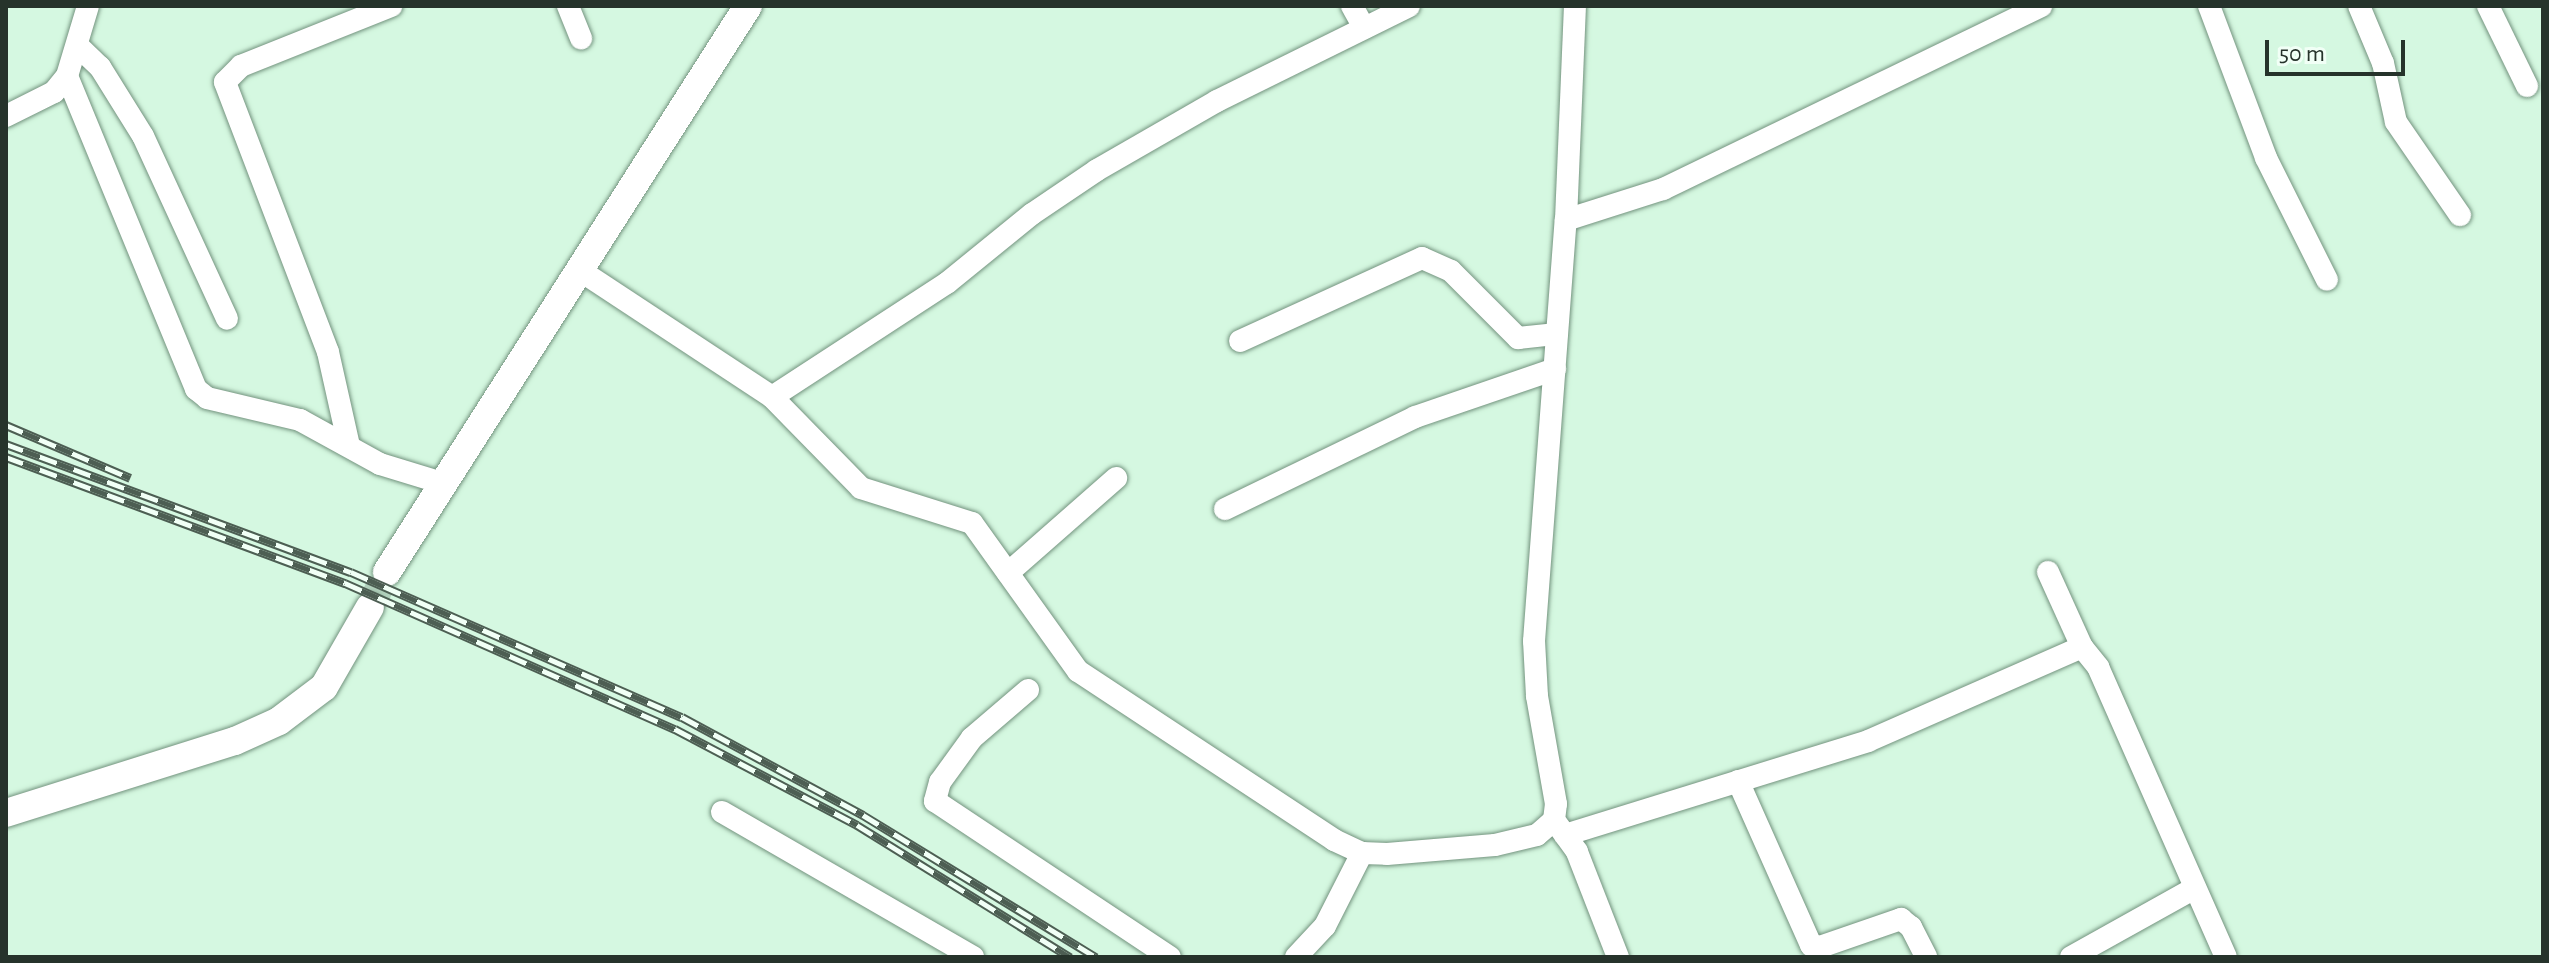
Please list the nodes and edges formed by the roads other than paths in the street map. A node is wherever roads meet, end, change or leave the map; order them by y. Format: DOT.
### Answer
graph roads {
  1 [pos="88,6"];
  2 [pos="391,6"];
  3 [pos="568,6"];
  4 [pos="748,6"];
  5 [pos="1352,6"];
  6 [pos="1409,6"];
  7 [pos="1575,6"];
  8 [pos="2041,6"];
  9 [pos="2209,6"];
  10 [pos="2359,6"];
  11 [pos="2488,6"];
  12 [pos="1364,28"];
  13 [pos="581,39"];
  14 [pos="80,48"];
  15 [pos="67,76"];
  16 [pos="2527,86"];
  17 [pos="6,116"];
  18 [pos="2460,215"];
  19 [pos="1566,220"];
  20 [pos="578,269"];
  21 [pos="2327,280"];
  22 [pos="227,319"];
  23 [pos="1557,334"];
  24 [pos="1240,341"];
  25 [pos="1555,369"];
  26 [pos="772,397"];
  27 [pos="349,446"];
  28 [pos="1116,478"];
  29 [pos="442,483"];
  30 [pos="1225,509"];
  31 [pos="387,572"];
  32 [pos="2048,572"];
  33 [pos="1008,573"];
  34 [pos="370,607"];
  35 [pos="2082,647"];
  36 [pos="1028,690"];
  37 [pos="1738,781"];
  38 [pos="722,812"];
  39 [pos="6,813"];
  40 [pos="1560,827"];
  41 [pos="1362,853"];
  42 [pos="2195,888"];
  43 [pos="973,957"];
  44 [pos="1170,957"];
  45 [pos="1296,957"];
  46 [pos="1618,957"];
  47 [pos="1926,957"];
  48 [pos="2071,957"];
  49 [pos="2226,957"];
  1 -- 14 [label="street"];
  2 -- 27 [label="street"];
  3 -- 13 [label="street"];
  4 -- 20 [label="street"];
  5 -- 12 [label="street"];
  6 -- 12 [label="street"];
  7 -- 19 [label="street"];
  8 -- 19 [label="street"];
  9 -- 21 [label="street"];
  10 -- 18 [label="street"];
  11 -- 16 [label="street"];
  12 -- 26 [label="street"];
  14 -- 15 [label="street"];
  14 -- 22 [label="street"];
  15 -- 17 [label="street"];
  15 -- 27 [label="street"];
  19 -- 23 [label="street"];
  20 -- 26 [label="street"];
  20 -- 29 [label="street"];
  23 -- 24 [label="street"];
  23 -- 25 [label="street"];
  25 -- 30 [label="street"];
  25 -- 40 [label="street"];
  26 -- 33 [label="street"];
  27 -- 29 [label="street"];
  28 -- 33 [label="street"];
  29 -- 31 [label="street"];
  32 -- 35 [label="street"];
  33 -- 41 [label="street"];
  34 -- 39 [label="street"];
  35 -- 37 [label="street"];
  35 -- 42 [label="street"];
  36 -- 44 [label="street"];
  37 -- 40 [label="street"];
  37 -- 47 [label="street"];
  38 -- 43 [label="street"];
  40 -- 41 [label="street"];
  40 -- 46 [label="street"];
  41 -- 45 [label="street"];
  42 -- 48 [label="street"];
  42 -- 49 [label="street"];
}
